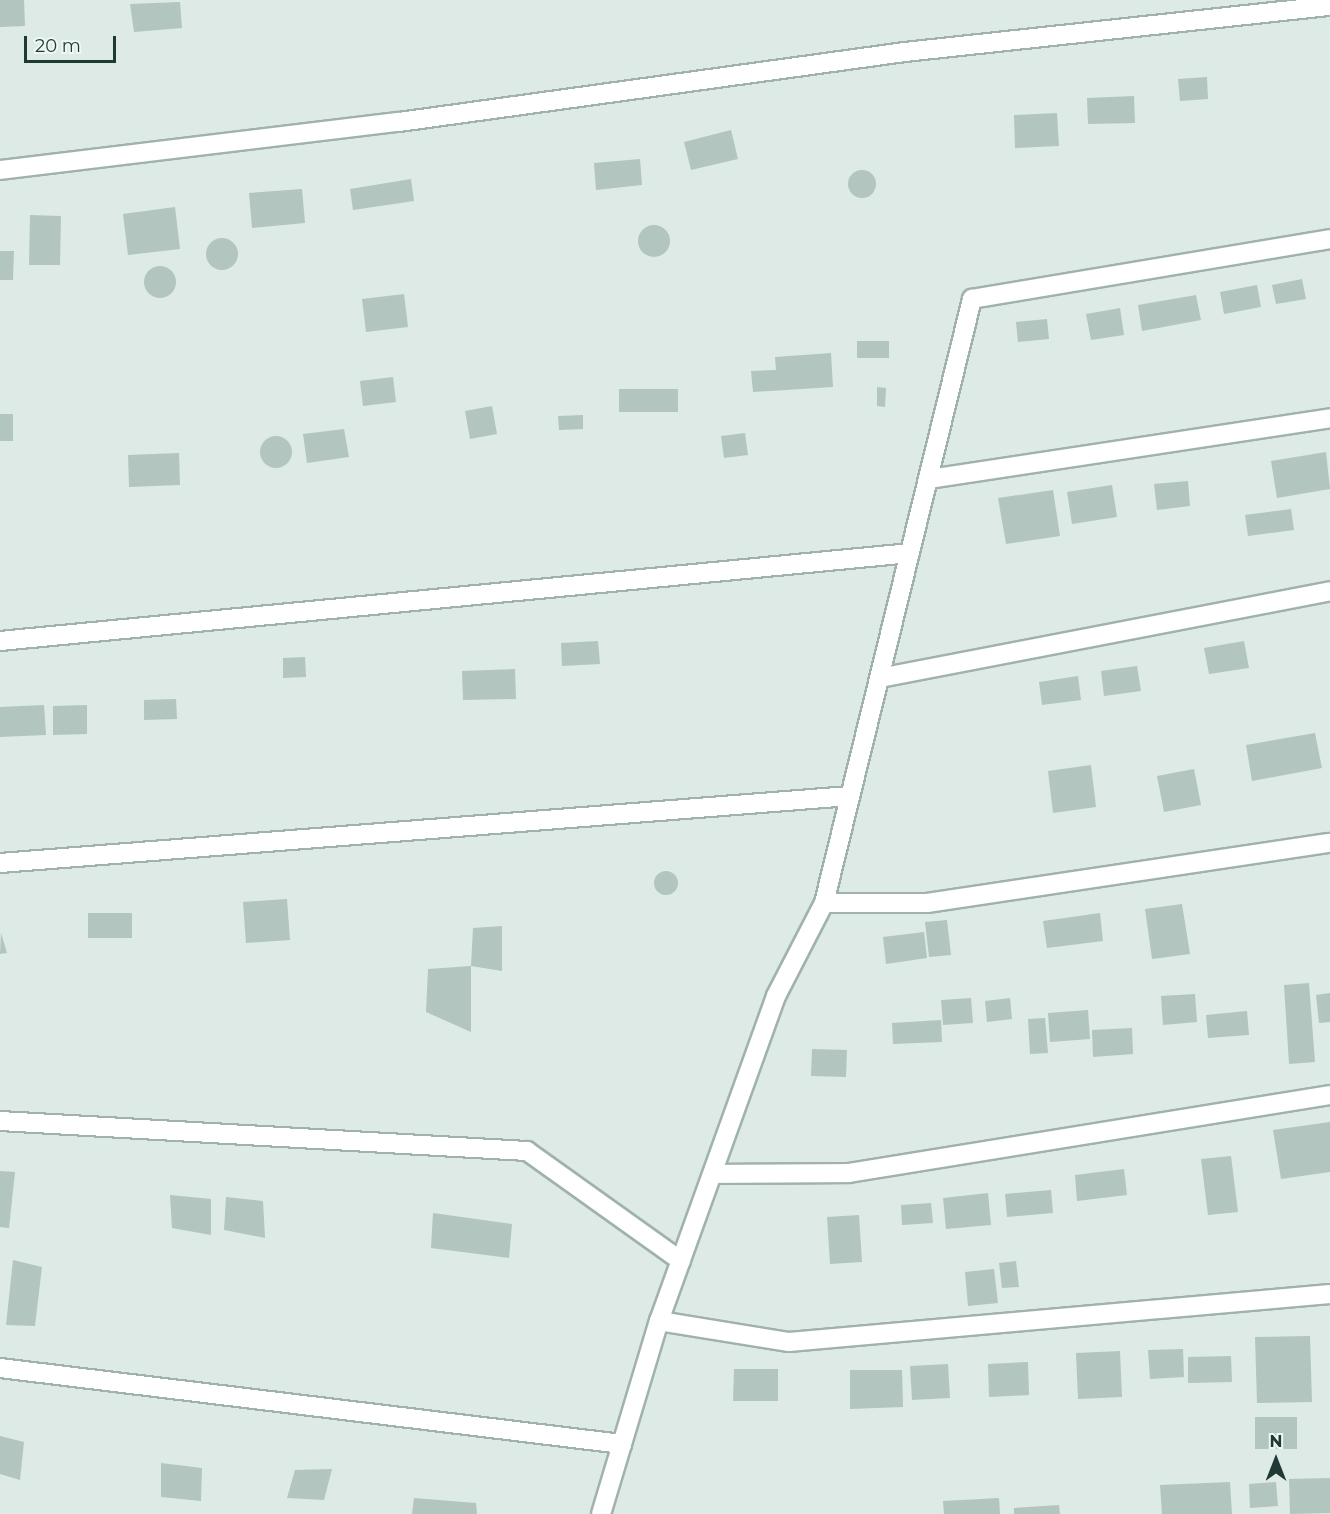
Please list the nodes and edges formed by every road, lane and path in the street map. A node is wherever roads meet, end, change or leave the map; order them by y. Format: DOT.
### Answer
graph roads {
  1 [pos="1330,6"];
  2 [pos="0,170"];
  3 [pos="1330,239"];
  4 [pos="1330,418"];
  5 [pos="929,479"];
  6 [pos="910,553"];
  7 [pos="1330,591"];
  8 [pos="0,641"];
  9 [pos="880,678"];
  10 [pos="850,796"];
  11 [pos="1330,843"];
  12 [pos="0,863"];
  13 [pos="824,903"];
  14 [pos="1330,1095"];
  15 [pos="0,1121"];
  16 [pos="714,1173"];
  17 [pos="681,1261"];
  18 [pos="1330,1294"];
  19 [pos="658,1321"];
  20 [pos="0,1368"];
  21 [pos="622,1444"];
  22 [pos="602,1514"];
  1 -- 2 [label="street"];
  3 -- 5 [label="street"];
  4 -- 5 [label="street"];
  5 -- 6 [label="street"];
  6 -- 8 [label="street"];
  6 -- 9 [label="street"];
  7 -- 9 [label="street"];
  9 -- 10 [label="street"];
  10 -- 12 [label="street"];
  10 -- 13 [label="street"];
  11 -- 13 [label="street"];
  13 -- 16 [label="street"];
  14 -- 16 [label="street"];
  15 -- 17 [label="street"];
  16 -- 17 [label="street"];
  17 -- 19 [label="street"];
  18 -- 19 [label="street"];
  19 -- 21 [label="street"];
  20 -- 21 [label="street"];
  21 -- 22 [label="street"];
}
